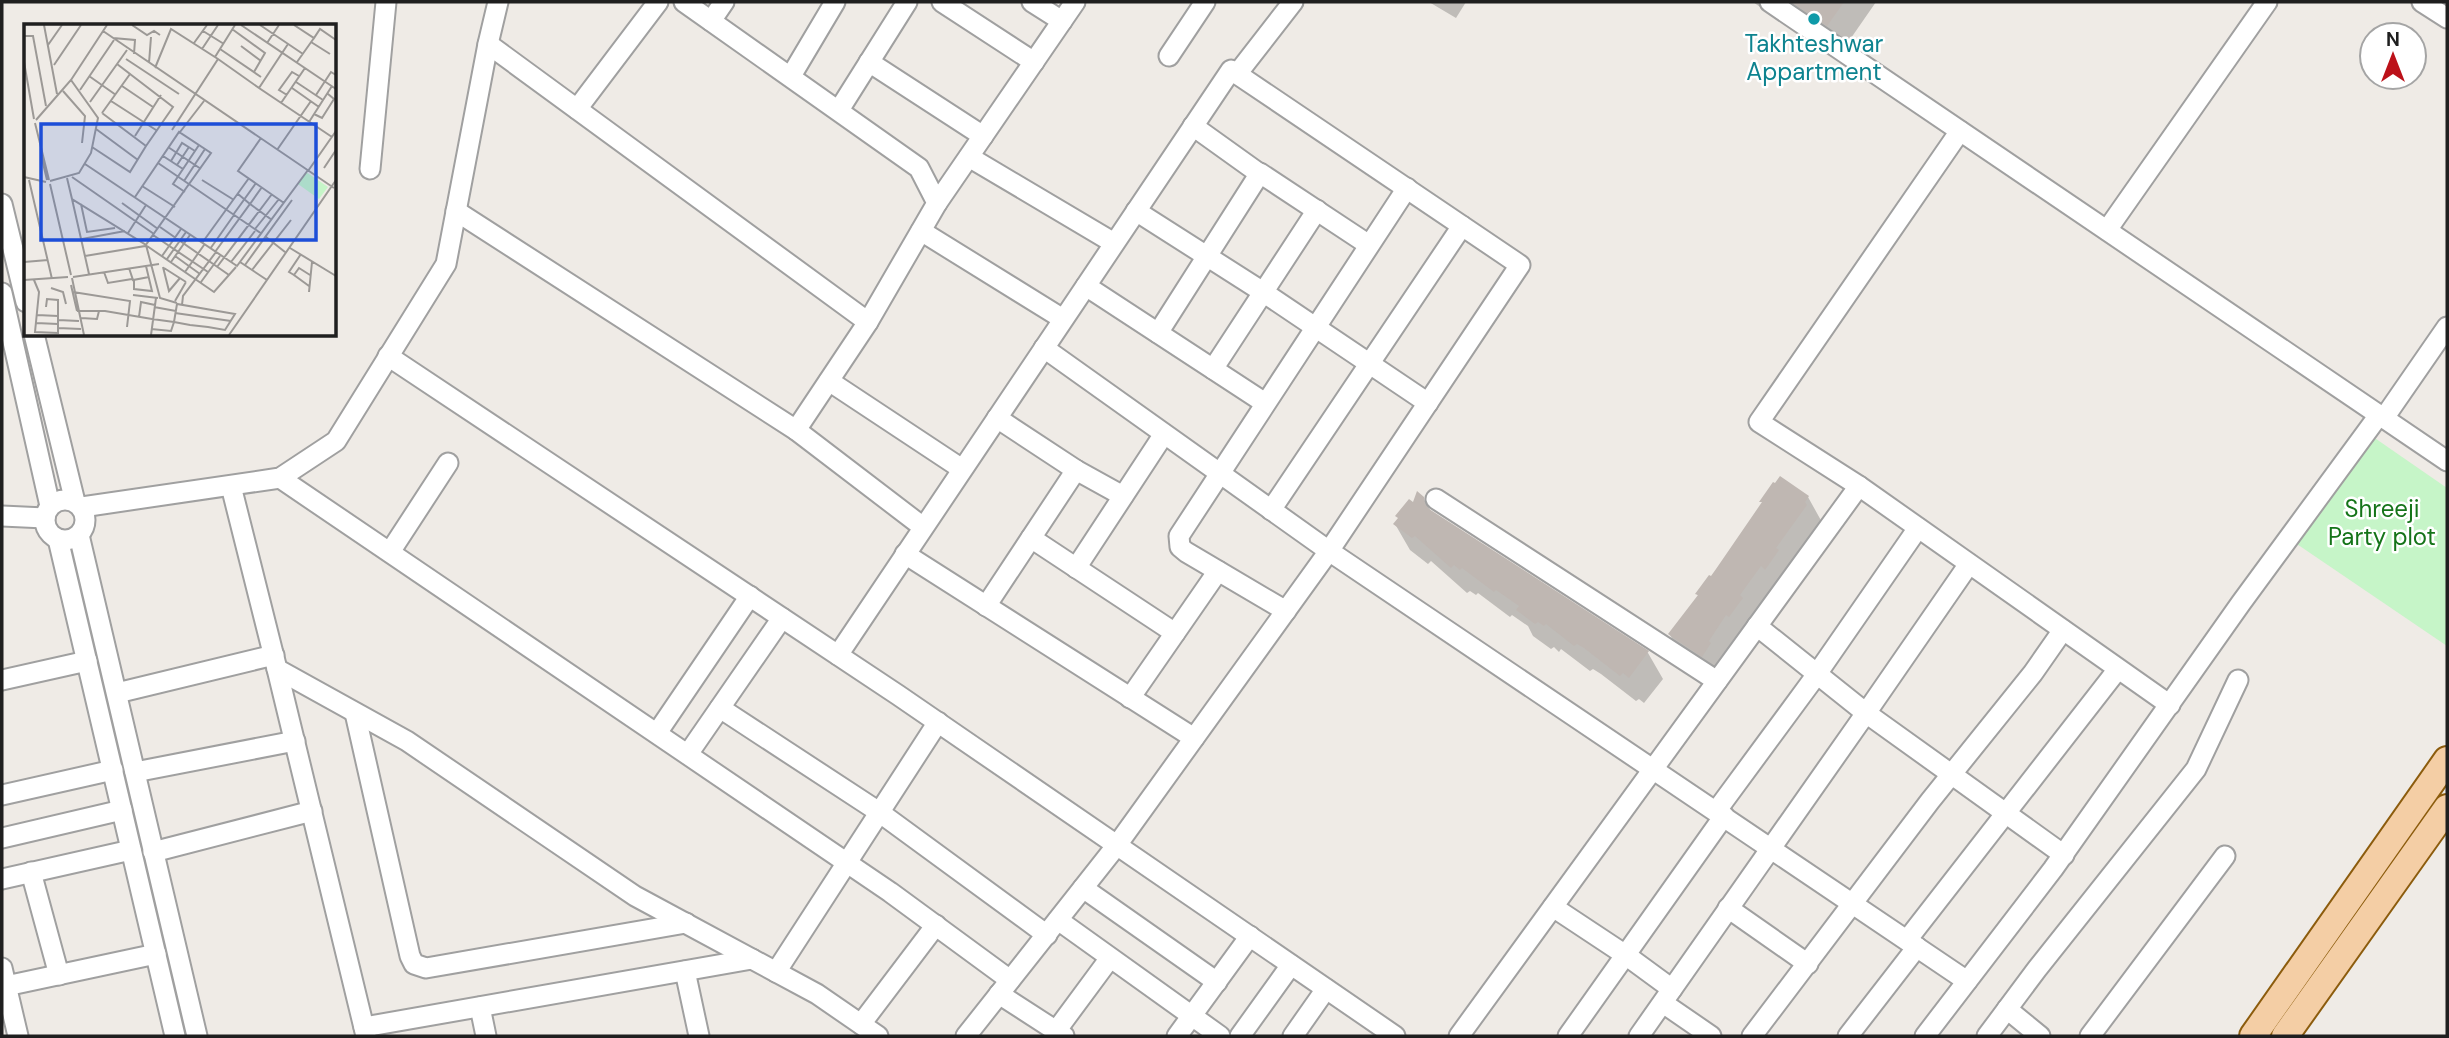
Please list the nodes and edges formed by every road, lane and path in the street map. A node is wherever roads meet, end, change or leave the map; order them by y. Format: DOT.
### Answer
graph roads {
  1 [pos="386,2"];
  2 [pos="498,2"];
  3 [pos="658,2"];
  4 [pos="684,2"];
  5 [pos="724,2"];
  6 [pos="835,2"];
  7 [pos="907,2"];
  8 [pos="942,2"];
  9 [pos="1031,2"];
  10 [pos="1075,2"];
  11 [pos="1205,2"];
  12 [pos="1293,2"];
  13 [pos="1770,2"];
  14 [pos="2267,2"];
  15 [pos="2423,2"];
  16 [pos="2447,18"];
  17 [pos="711,21"];
  18 [pos="1062,21"];
  19 [pos="488,44"];
  20 [pos="1169,57"];
  21 [pos="869,62"];
  22 [pos="1034,62"];
  23 [pos="1237,74"];
  24 [pos="791,76"];
  25 [pos="577,109"];
  26 [pos="839,110"];
  27 [pos="1193,126"];
  28 [pos="1960,131"];
  29 [pos="983,135"];
  30 [pos="969,157"];
  31 [pos="370,169"];
  32 [pos="1260,174"];
  33 [pos="1407,188"];
  34 [pos="937,202"];
  35 [pos="2,204"];
  36 [pos="1317,210"];
  37 [pos="456,211"];
  38 [pos="1136,211"];
  39 [pos="1462,226"];
  40 [pos="921,230"];
  41 [pos="2107,230"];
  42 [pos="1114,243"];
  43 [pos="1369,245"];
  44 [pos="1207,257"];
  45 [pos="1086,286"];
  46 [pos="1263,292"];
  47 [pos="2,293"];
  48 [pos="24,294"];
  49 [pos="1063,319"];
  50 [pos="868,322"];
  51 [pos="1315,327"];
  52 [pos="2447,327"];
  53 [pos="1158,333"];
  54 [pos="35,336"];
  55 [pos="1044,348"];
  56 [pos="388,356"];
  57 [pos="1369,364"];
  58 [pos="1213,369"];
  59 [pos="829,381"];
  60 [pos="1265,403"];
  61 [pos="1428,403"];
  62 [pos="2381,417"];
  63 [pos="997,418"];
  64 [pos="796,430"];
  65 [pos="1164,434"];
  66 [pos="2447,461"];
  67 [pos="448,463"];
  68 [pos="962,469"];
  69 [pos="1076,470"];
  70 [pos="1219,473"];
  71 [pos="280,478"];
  72 [pos="231,486"];
  73 [pos="1859,486"];
  74 [pos="1123,496"];
  75 [pos="1436,499"];
  76 [pos="79,504"];
  77 [pos="1271,510"];
  78 [pos="48,512"];
  79 [pos="2,516"];
  80 [pos="923,527"];
  81 [pos="1918,528"];
  82 [pos="79,535"];
  83 [pos="1031,538"];
  84 [pos="58,539"];
  85 [pos="1329,551"];
  86 [pos="390,552"];
  87 [pos="905,554"];
  88 [pos="1969,564"];
  89 [pos="1076,568"];
  90 [pos="1218,571"];
  91 [pos="750,596"];
  92 [pos="986,606"];
  93 [pos="1286,611"];
  94 [pos="782,618"];
  95 [pos="1757,626"];
  96 [pos="2063,630"];
  97 [pos="1175,633"];
  98 [pos="838,655"];
  99 [pos="87,661"];
  100 [pos="275,662"];
  101 [pos="2118,669"];
  102 [pos="1817,674"];
  103 [pos="2,680"];
  104 [pos="2238,680"];
  105 [pos="1717,681"];
  106 [pos="117,693"];
  107 [pos="1130,698"];
  108 [pos="2169,705"];
  109 [pos="720,708"];
  110 [pos="355,713"];
  111 [pos="1866,713"];
  112 [pos="938,722"];
  113 [pos="657,733"];
  114 [pos="1194,738"];
  115 [pos="295,741"];
  116 [pos="688,754"];
  117 [pos="2447,760"];
  118 [pos="1654,768"];
  119 [pos="113,770"];
  120 [pos="135,772"];
  121 [pos="1951,774"];
  122 [pos="2,795"];
  123 [pos="2447,808"];
  124 [pos="122,810"];
  125 [pos="312,811"];
  126 [pos="879,811"];
  127 [pos="1721,813"];
  128 [pos="2008,814"];
  129 [pos="2,838"];
  130 [pos="1117,845"];
  131 [pos="1770,847"];
  132 [pos="131,850"];
  133 [pos="153,852"];
  134 [pos="2064,855"];
  135 [pos="2225,856"];
  136 [pos="846,862"];
  137 [pos="31,872"];
  138 [pos="2,878"];
  139 [pos="1083,888"];
  140 [pos="1854,904"];
  141 [pos="1553,907"];
  142 [pos="1728,908"];
  143 [pos="686,923"];
  144 [pos="936,925"];
  145 [pos="1052,927"];
  146 [pos="1250,936"];
  147 [pos="1912,944"];
  148 [pos="156,954"];
  149 [pos="1627,956"];
  150 [pos="1110,958"];
  151 [pos="752,959"];
  152 [pos="1808,964"];
  153 [pos="1291,965"];
  154 [pos="685,971"];
  155 [pos="776,971"];
  156 [pos="60,975"];
  157 [pos="4,977"];
  158 [pos="1967,981"];
  159 [pos="1217,982"];
  160 [pos="1005,987"];
  161 [pos="1326,989"];
  162 [pos="1668,996"];
  163 [pos="480,1007"];
  164 [pos="2007,1009"];
  165 [pos="1192,1016"];
  166 [pos="861,1024"];
  167 [pos="365,1032"];
  168 [pos="1060,1034"];
  169 [pos="169,1035"];
  170 [pos="18,1036"];
  171 [pos="197,1036"];
  172 [pos="486,1036"];
  173 [pos="699,1036"];
  174 [pos="878,1036"];
  175 [pos="966,1036"];
  176 [pos="1177,1036"];
  177 [pos="1220,1036"];
  178 [pos="1240,1036"];
  179 [pos="1295,1036"];
  180 [pos="1395,1036"];
  181 [pos="1459,1036"];
  182 [pos="1568,1036"];
  183 [pos="1639,1036"];
  184 [pos="1711,1036"];
  185 [pos="1752,1036"];
  186 [pos="1848,1036"];
  187 [pos="1925,1036"];
  188 [pos="1987,1036"];
  189 [pos="2039,1036"];
  190 [pos="2090,1036"];
  191 [pos="2253,1036"];
  192 [pos="2285,1036"];
  1 -- 31 [label="street"];
  2 -- 19 [label="street"];
  3 -- 25 [label="street"];
  4 -- 17 [label="street"];
  5 -- 17 [label="street"];
  6 -- 24 [label="street"];
  7 -- 21 [label="street"];
  8 -- 22 [label="street"];
  9 -- 18 [label="street"];
  10 -- 18 [label="street"];
  11 -- 20 [label="street"];
  12 -- 23 [label="street"];
  13 -- 28 [label="street"];
  14 -- 41 [label="street"];
  15 -- 16 [label="street"];
  17 -- 24 [label="street"];
  18 -- 22 [label="street"];
  19 -- 25 [label="street"];
  19 -- 37 [label="street"];
  21 -- 26 [label="street"];
  21 -- 29 [label="street"];
  22 -- 29 [label="street"];
  23 -- 27 [label="street"];
  23 -- 33 [label="street"];
  24 -- 26 [label="street"];
  25 -- 50 [label="street"];
  26 -- 34 [label="street"];
  27 -- 32 [label="street"];
  27 -- 38 [label="street"];
  28 -- 41 [label="street"];
  28 -- 73 [label="street"];
  29 -- 30 [label="street"];
  30 -- 34 [label="street"];
  30 -- 42 [label="street"];
  32 -- 36 [label="street"];
  32 -- 44 [label="street"];
  33 -- 39 [label="street"];
  33 -- 43 [label="street"];
  34 -- 40 [label="street"];
  35 -- 48 [label="street"];
  36 -- 43 [label="street"];
  36 -- 46 [label="street"];
  37 -- 56 [label="street"];
  37 -- 64 [label="street"];
  38 -- 42 [label="street"];
  38 -- 44 [label="street"];
  39 -- 57 [label="street"];
  39 -- 61 [label="street"];
  40 -- 49 [label="street"];
  40 -- 50 [label="street"];
  41 -- 62 [label="street"];
  42 -- 45 [label="street"];
  43 -- 51 [label="street"];
  44 -- 46 [label="street"];
  44 -- 53 [label="street"];
  45 -- 49 [label="street"];
  45 -- 53 [label="street"];
  46 -- 51 [label="street"];
  46 -- 58 [label="street"];
  47 -- 78 [label="street"];
  49 -- 55 [label="street"];
  50 -- 59 [label="street"];
  51 -- 57 [label="street"];
  51 -- 60 [label="street"];
  52 -- 62 [label="street"];
  53 -- 58 [label="street"];
  54 -- 76 [label="street"];
  55 -- 63 [label="street"];
  55 -- 65 [label="street"];
  56 -- 71 [label="street"];
  56 -- 91 [label="street"];
  57 -- 61 [label="street"];
  57 -- 77 [label="street"];
  58 -- 60 [label="street"];
  59 -- 64 [label="street"];
  59 -- 68 [label="street"];
  60 -- 70 [label="street"];
  61 -- 85 [label="street"];
  62 -- 66 [label="street"];
  62 -- 108 [label="street"];
  63 -- 68 [label="street"];
  63 -- 69 [label="street"];
  64 -- 80 [label="street"];
  65 -- 70 [label="street"];
  65 -- 74 [label="street"];
  67 -- 86 [label="street"];
  68 -- 80 [label="street"];
  69 -- 74 [label="street"];
  69 -- 83 [label="street"];
  70 -- 77 [label="street"];
  70 -- 90 [label="street"];
  71 -- 72 [label="street"];
  71 -- 86 [label="street"];
  72 -- 76 [label="street"];
  72 -- 100 [label="street"];
  73 -- 81 [label="street"];
  73 -- 95 [label="street"];
  74 -- 89 [label="street"];
  75 -- 105 [label="street"];
  76 -- 78 [label="street"];
  76 -- 82 [label="street"];
  77 -- 85 [label="street"];
  78 -- 79 [label="street"];
  78 -- 84 [label="street"];
  80 -- 87 [label="street"];
  81 -- 88 [label="street"];
  81 -- 102 [label="street"];
  82 -- 84 [label="street"];
  82 -- 106 [label="street"];
  83 -- 89 [label="street"];
  83 -- 92 [label="street"];
  84 -- 99 [label="street"];
  85 -- 93 [label="street"];
  85 -- 118 [label="street"];
  86 -- 113 [label="street"];
  87 -- 92 [label="street"];
  87 -- 98 [label="street"];
  88 -- 96 [label="street"];
  88 -- 111 [label="street"];
  89 -- 97 [label="street"];
  90 -- 93 [label="street"];
  90 -- 97 [label="street"];
  91 -- 94 [label="street"];
  91 -- 113 [label="street"];
  92 -- 107 [label="street"];
  93 -- 114 [label="street"];
  94 -- 98 [label="street"];
  94 -- 109 [label="street"];
  95 -- 102 [label="street"];
  95 -- 105 [label="street"];
  96 -- 101 [label="street"];
  96 -- 121 [label="street"];
  97 -- 107 [label="street"];
  98 -- 112 [label="street"];
  99 -- 103 [label="street"];
  99 -- 119 [label="street"];
  100 -- 106 [label="street"];
  100 -- 110 [label="street"];
  100 -- 115 [label="street"];
  101 -- 108 [label="street"];
  101 -- 128 [label="street"];
  102 -- 111 [label="street"];
  102 -- 127 [label="street"];
  104 -- 164 [label="street"];
  105 -- 118 [label="street"];
  106 -- 120 [label="street"];
  107 -- 114 [label="street"];
  108 -- 134 [label="street"];
  109 -- 116 [label="street"];
  109 -- 126 [label="street"];
  110 -- 143 [label="street"];
  110 -- 143 [label="street"];
  111 -- 121 [label="street"];
  111 -- 131 [label="street"];
  112 -- 126 [label="street"];
  112 -- 130 [label="street"];
  113 -- 116 [label="street"];
  114 -- 130 [label="street"];
  115 -- 120 [label="street"];
  115 -- 125 [label="street"];
  116 -- 136 [label="street"];
  117 -- 191 [label="main road"];
  118 -- 127 [label="street"];
  118 -- 141 [label="street"];
  119 -- 122 [label="street"];
  119 -- 124 [label="street"];
  120 -- 133 [label="street"];
  121 -- 128 [label="street"];
  121 -- 140 [label="street"];
  123 -- 192 [label="main road"];
  124 -- 129 [label="street"];
  124 -- 132 [label="street"];
  125 -- 133 [label="street"];
  125 -- 167 [label="street"];
  126 -- 136 [label="street"];
  126 -- 145 [label="street"];
  127 -- 131 [label="street"];
  127 -- 149 [label="street"];
  128 -- 134 [label="street"];
  128 -- 147 [label="street"];
  130 -- 139 [label="street"];
  130 -- 146 [label="street"];
  131 -- 140 [label="street"];
  131 -- 142 [label="street"];
  132 -- 137 [label="street"];
  132 -- 148 [label="street"];
  133 -- 171 [label="street"];
  134 -- 158 [label="street"];
  135 -- 190 [label="street"];
  136 -- 144 [label="street"];
  136 -- 155 [label="street"];
  137 -- 138 [label="street"];
  137 -- 156 [label="street"];
  139 -- 145 [label="street"];
  139 -- 159 [label="street"];
  140 -- 147 [label="street"];
  140 -- 152 [label="street"];
  141 -- 149 [label="street"];
  141 -- 181 [label="street"];
  142 -- 152 [label="street"];
  142 -- 162 [label="street"];
  143 -- 151 [label="street"];
  144 -- 160 [label="street"];
  144 -- 166 [label="street"];
  145 -- 150 [label="street"];
  145 -- 160 [label="street"];
  146 -- 153 [label="street"];
  146 -- 159 [label="street"];
  147 -- 158 [label="street"];
  147 -- 186 [label="street"];
  148 -- 156 [label="street"];
  148 -- 169 [label="street"];
  149 -- 162 [label="street"];
  149 -- 182 [label="street"];
  150 -- 165 [label="street"];
  150 -- 168 [label="street"];
  151 -- 154 [label="street"];
  151 -- 155 [label="street"];
  152 -- 185 [label="street"];
  153 -- 161 [label="street"];
  153 -- 178 [label="street"];
  154 -- 163 [label="street"];
  154 -- 173 [label="street"];
  155 -- 166 [label="street"];
  156 -- 157 [label="street"];
  157 -- 170 [label="street"];
  158 -- 187 [label="street"];
  159 -- 165 [label="street"];
  160 -- 168 [label="street"];
  160 -- 175 [label="street"];
  161 -- 179 [label="street"];
  161 -- 180 [label="street"];
  162 -- 183 [label="street"];
  162 -- 184 [label="street"];
  163 -- 167 [label="street"];
  163 -- 172 [label="street"];
  164 -- 188 [label="street"];
  164 -- 189 [label="street"];
  165 -- 176 [label="street"];
  165 -- 177 [label="street"];
  166 -- 174 [label="street"];
}
